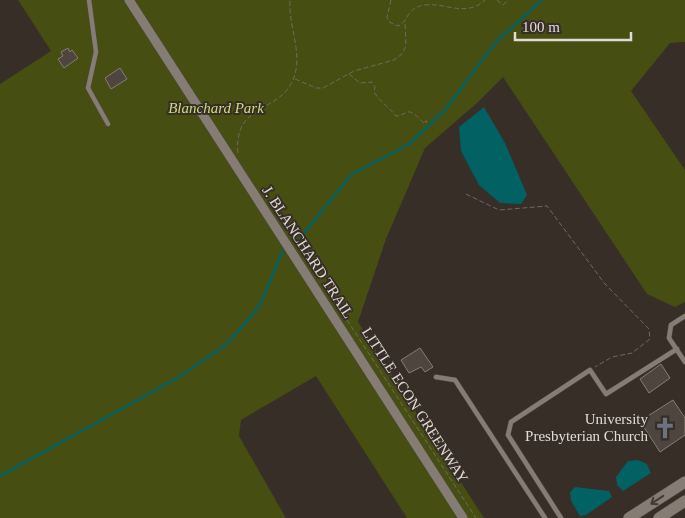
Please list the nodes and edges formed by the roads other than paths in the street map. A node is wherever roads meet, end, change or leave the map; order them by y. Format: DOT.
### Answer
graph roads {
  1 [pos="89,0"];
  2 [pos="129,0"];
  3 [pos="108,124"];
  4 [pos="685,316"];
  5 [pos="677,349"];
  6 [pos="685,362"];
  7 [pos="436,377"];
  8 [pos="685,482"];
  9 [pos="685,501"];
  10 [pos="463,518"];
  11 [pos="545,518"];
  12 [pos="561,518"];
  13 [pos="629,518"];
  14 [pos="659,518"];
  1 -- 3 [label="lane"];
  2 -- 10 [label="street, J. BLANCHARD TRAIL"];
  4 -- 5 [label="lane"];
  5 -- 6 [label="lane"];
  5 -- 12 [label="lane"];
  7 -- 11 [label="lane"];
  8 -- 13 [label="street, one-way"];
  9 -- 14 [label="street"];
}
